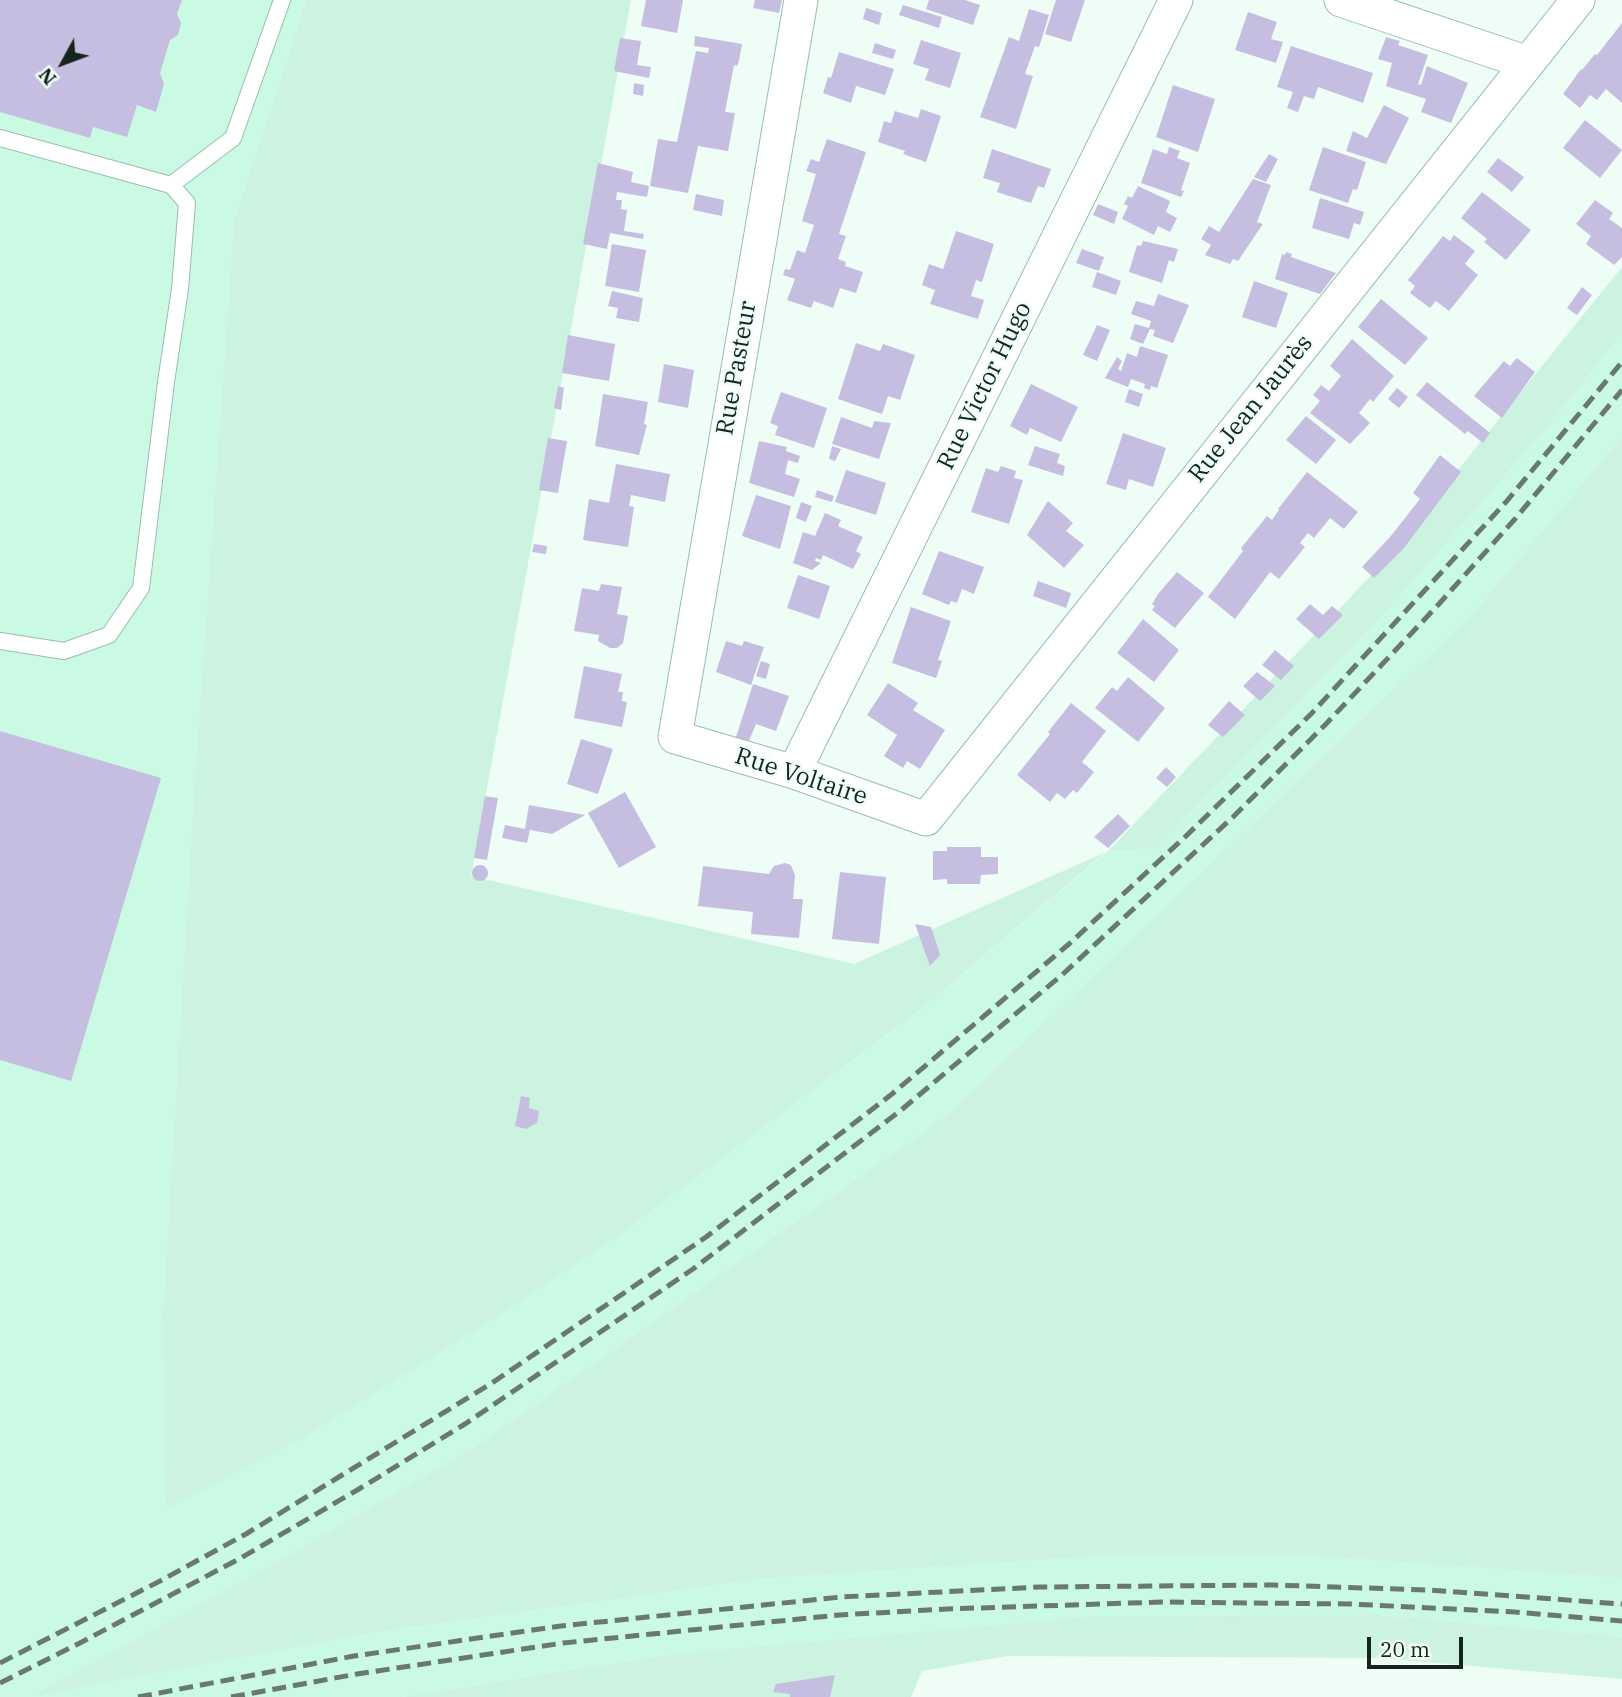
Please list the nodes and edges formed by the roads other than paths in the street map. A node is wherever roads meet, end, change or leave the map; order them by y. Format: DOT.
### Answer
graph roads {
  1 [pos="282,0"];
  2 [pos="801,0"];
  3 [pos="1176,0"];
  4 [pos="1341,0"];
  5 [pos="1578,0"];
  6 [pos="1528,63"];
  7 [pos="0,138"];
  8 [pos="171,185"];
  9 [pos="0,641"];
  10 [pos="675,737"];
  11 [pos="794,772"];
  12 [pos="926,819"];
  1 -- 8 [label="lane"];
  2 -- 10 [label="street, Rue Pasteur"];
  3 -- 11 [label="street, Rue Victor Hugo"];
  4 -- 6 [label="street"];
  5 -- 6 [label="street, Rue Jean Jaurès"];
  6 -- 12 [label="street, Rue Jean Jaurès"];
  7 -- 8 [label="lane"];
  8 -- 9 [label="lane"];
  10 -- 11 [label="street, Rue Voltaire"];
  11 -- 12 [label="street, Rue Voltaire"];
}
